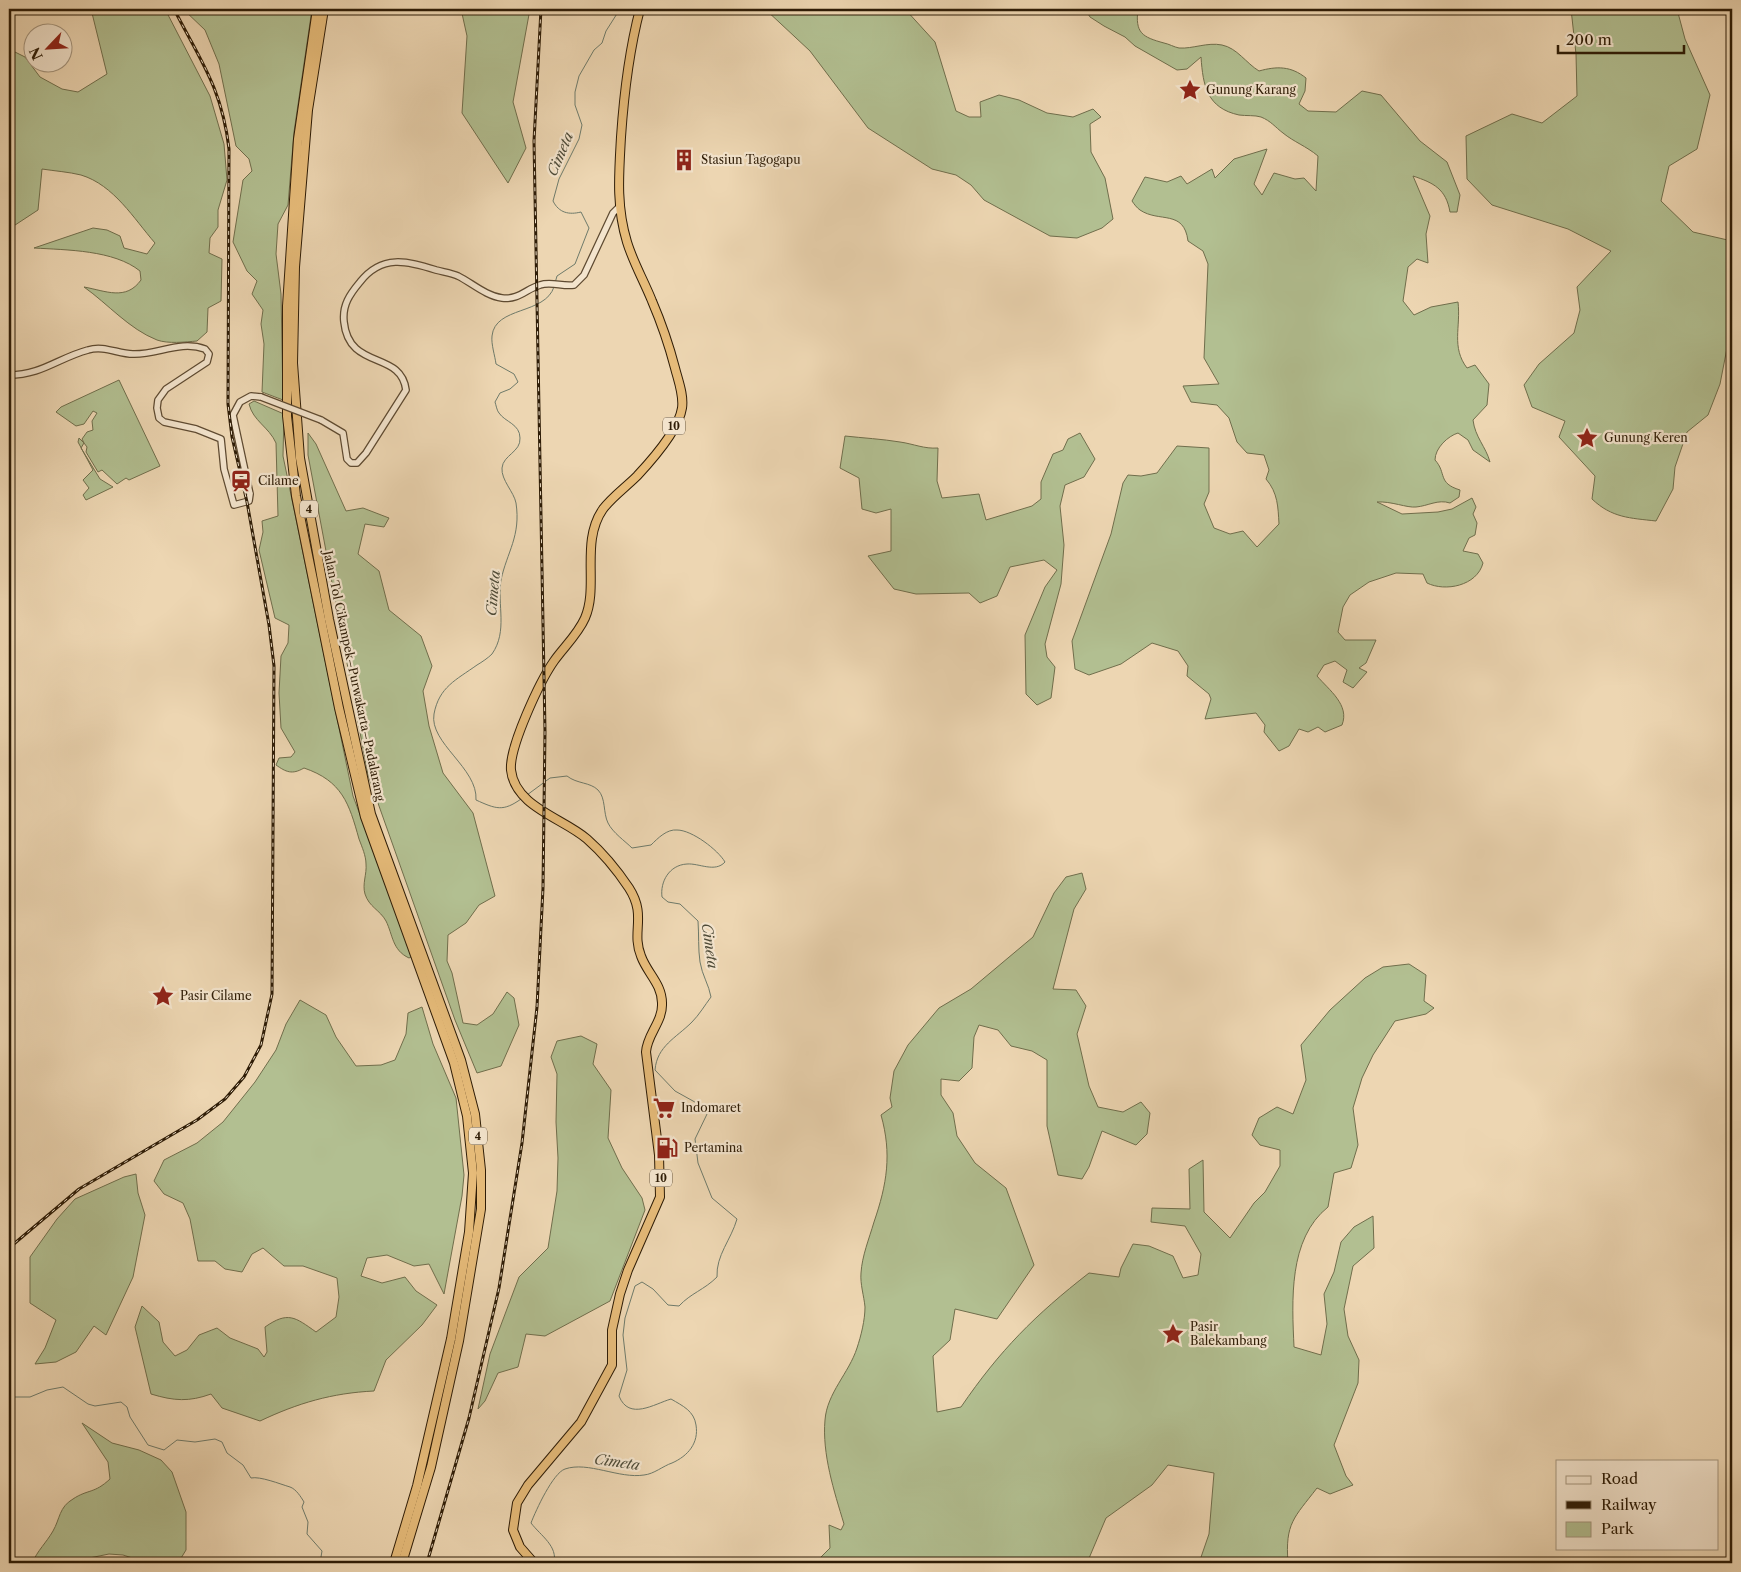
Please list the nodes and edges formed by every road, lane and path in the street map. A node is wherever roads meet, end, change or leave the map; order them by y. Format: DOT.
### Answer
graph roads {
  1 [pos="317,9"];
  2 [pos="324,9"];
  3 [pos="640,9"];
  4 [pos="619,207"];
  5 [pos="9,375"];
  6 [pos="466,1282"];
  7 [pos="394,1563"];
  8 [pos="402,1563"];
  9 [pos="534,1563"];
  1 -- 6 [label="highway, Jalan Tol Cikampek–Purwakarta–Padalarang / 4"];
  2 -- 6 [label="highway, Jalan Tol Cikampek–Purwakarta–Padalarang / 4"];
  3 -- 4 [label="highway, 10"];
  4 -- 5 [label="street, bridge"];
  4 -- 9 [label="highway, 10"];
  6 -- 7 [label="highway, Jalan Tol Cikampek–Purwakarta–Padalarang / 4"];
  6 -- 8 [label="highway, Jalan Tol Cikampek–Purwakarta–Padalarang / 4"];
}
